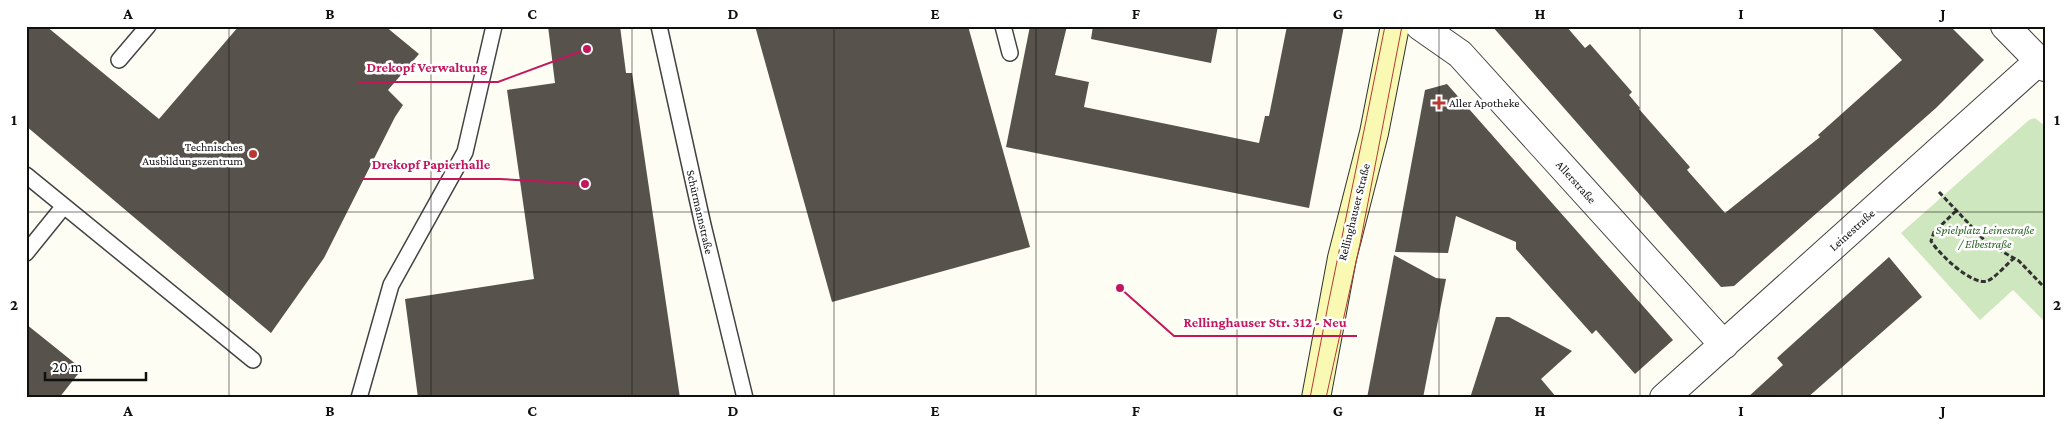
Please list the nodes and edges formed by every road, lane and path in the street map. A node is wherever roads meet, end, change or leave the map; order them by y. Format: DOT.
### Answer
graph roads {
  1 [pos="148,26"];
  2 [pos="494,26"];
  3 [pos="659,26"];
  4 [pos="1003,26"];
  5 [pos="1396,26"];
  6 [pos="1420,26"];
  7 [pos="2005,26"];
  8 [pos="1010,53"];
  9 [pos="119,60"];
  10 [pos="2042,64"];
  11 [pos="1920,168"];
  12 [pos="26,175"];
  13 [pos="64,206"];
  14 [pos="1956,211"];
  15 [pos="26,253"];
  16 [pos="2014,258"];
  17 [pos="2045,288"];
  18 [pos="1724,345"];
  19 [pos="253,360"];
  20 [pos="359,398"];
  21 [pos="745,398"];
  22 [pos="1316,398"];
  23 [pos="1664,398"];
  1 -- 9 [label="lane"];
  2 -- 20 [label="lane"];
  3 -- 21 [label="lane, Schürmannstraße"];
  4 -- 8 [label="lane"];
  5 -- 22 [label="main road, Rellinghauser Straße"];
  6 -- 18 [label="street, Allerstraße"];
  7 -- 10 [label="street"];
  10 -- 11 [label="street, Leinestraße"];
  11 -- 14 [label="path"];
  11 -- 18 [label="street, Leinestraße"];
  12 -- 13 [label="lane"];
  13 -- 15 [label="lane"];
  13 -- 19 [label="lane"];
  14 -- 16 [label="path"];
  14 -- 16 [label="path"];
  16 -- 17 [label="path"];
  18 -- 23 [label="street, Leinestraße"];
}
